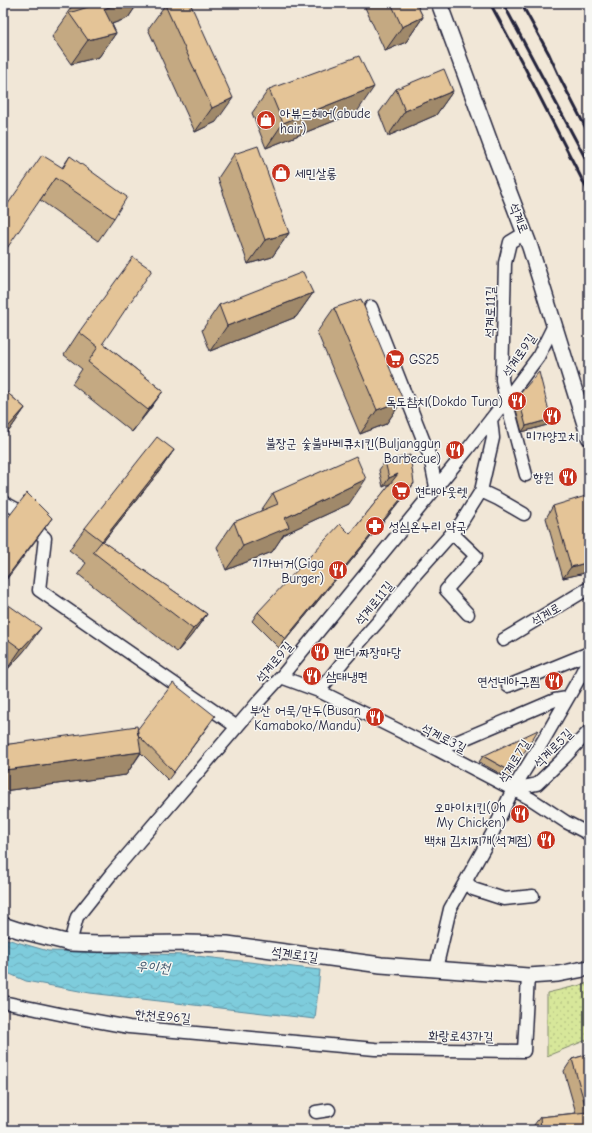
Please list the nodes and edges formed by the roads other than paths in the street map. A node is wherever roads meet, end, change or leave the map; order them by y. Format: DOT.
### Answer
graph roads {
  1 [pos="439,3"];
  2 [pos="525,233"];
  3 [pos="371,307"];
  4 [pos="554,325"];
  5 [pos="506,400"];
  6 [pos="491,419"];
  7 [pos="589,437"];
  8 [pos="526,475"];
  9 [pos="436,487"];
  10 [pos="482,491"];
  11 [pos="3,502"];
  12 [pos="524,514"];
  13 [pos="452,533"];
  14 [pos="589,588"];
  15 [pos="468,614"];
  16 [pos="502,640"];
  17 [pos="589,653"];
  18 [pos="589,658"];
  19 [pos="281,677"];
  20 [pos="508,686"];
  21 [pos="319,691"];
  22 [pos="567,698"];
  23 [pos="237,727"];
  24 [pos="589,731"];
  25 [pos="438,750"];
  26 [pos="513,789"];
  27 [pos="589,834"];
  28 [pos="466,881"];
  29 [pos="533,896"];
  30 [pos="3,925"];
  31 [pos="70,943"];
  32 [pos="589,968"];
  33 [pos="436,970"];
  34 [pos="528,976"];
  35 [pos="3,1002"];
  36 [pos="323,1044"];
  37 [pos="329,1110"];
  38 [pos="316,1112"];
  1 -- 2 [label="street, 석계로"];
  2 -- 4 [label="street, 석계로"];
  2 -- 5 [label="street, 석계로11길"];
  3 -- 9 [label="street"];
  4 -- 5 [label="street, 석계로9길"];
  4 -- 7 [label="street, 석계로"];
  5 -- 6 [label="street, 석계로9길"];
  5 -- 8 [label="street"];
  6 -- 9 [label="street, 석계로9길"];
  6 -- 10 [label="street, 석계로11길"];
  9 -- 19 [label="street, 석계로9길"];
  10 -- 12 [label="street"];
  10 -- 13 [label="street, 석계로11길"];
  11 -- 23 [label="street"];
  13 -- 15 [label="street"];
  13 -- 21 [label="street, 석계로11길"];
  14 -- 16 [label="street, 석계로"];
  17 -- 20 [label="street"];
  18 -- 22 [label="street, 석계로7길"];
  19 -- 21 [label="street, 석계로3길"];
  19 -- 23 [label="street, 석계로9길"];
  21 -- 25 [label="street, 석계로3길"];
  22 -- 25 [label="street"];
  22 -- 26 [label="street, 석계로7길"];
  23 -- 31 [label="street, 석계로9길"];
  24 -- 26 [label="street, 석계로5길"];
  25 -- 26 [label="street, 석계로3길"];
  26 -- 27 [label="street, 석계로3길"];
  26 -- 28 [label="street, 석계로7길"];
  28 -- 29 [label="street"];
  28 -- 33 [label="street, 석계로7길"];
  30 -- 31 [label="street, 석계로1길"];
  31 -- 33 [label="street, 석계로1길"];
  32 -- 34 [label="street, 석계로1길"];
  33 -- 34 [label="street, 석계로1길"];
  34 -- 36 [label="street, 화랑로43가길"];
  35 -- 36 [label="street, 한천로96길"];
  37 -- 38 [label="street"];
}
